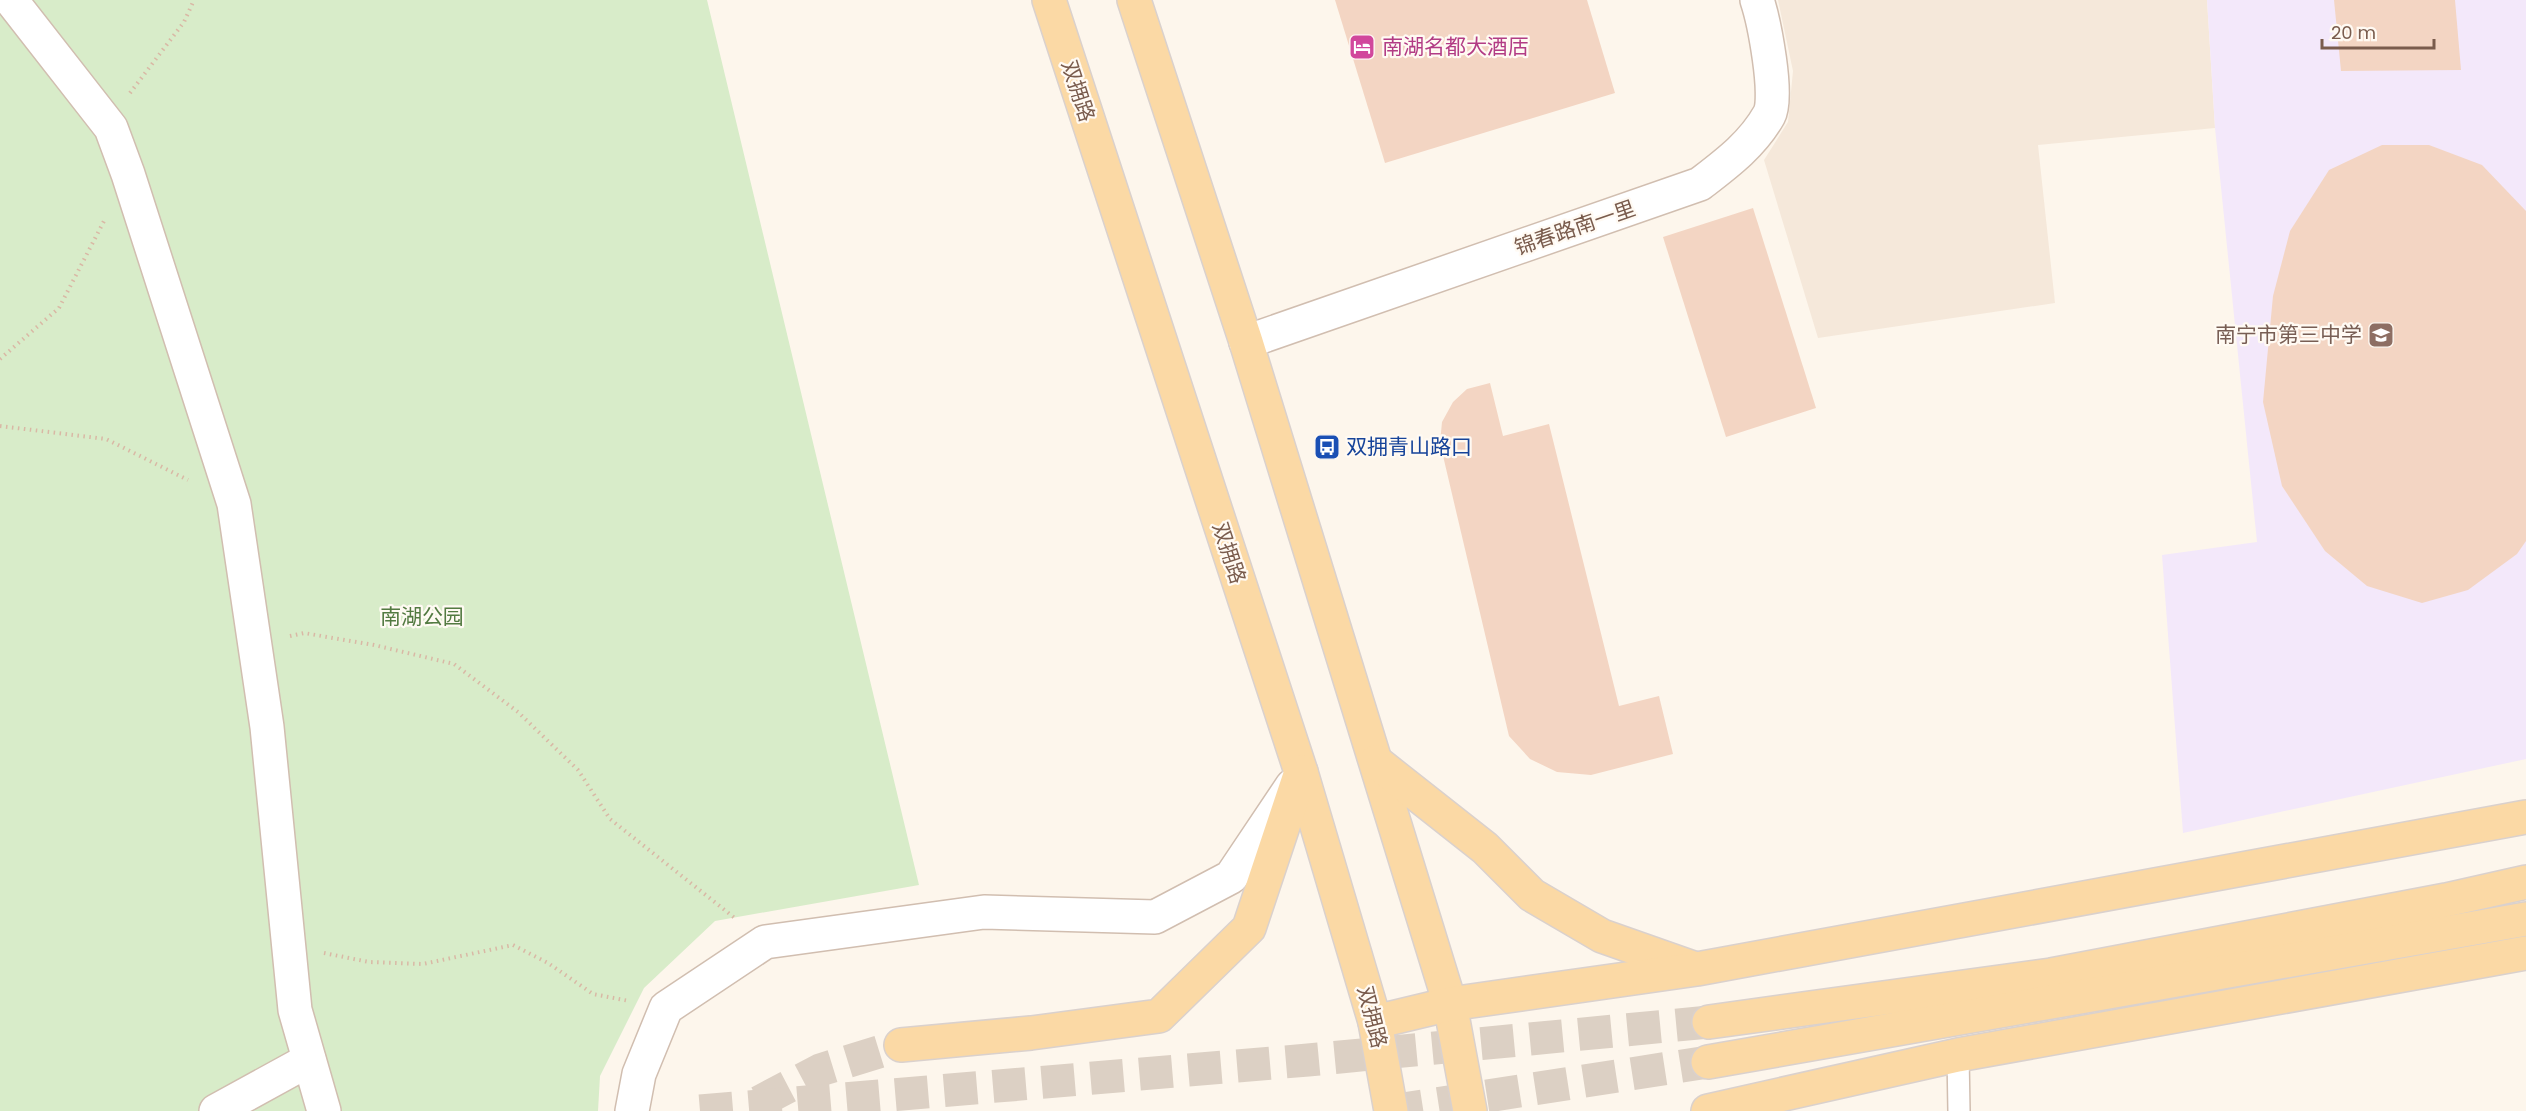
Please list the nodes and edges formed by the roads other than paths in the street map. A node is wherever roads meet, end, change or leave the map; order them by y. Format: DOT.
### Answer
graph roads {
  1 [pos="11,0"];
  2 [pos="1049,0"];
  3 [pos="1134,0"];
  4 [pos="1757,0"];
  5 [pos="1246,342"];
  6 [pos="1376,762"];
  7 [pos="1301,772"];
  8 [pos="2526,817"];
  9 [pos="2526,882"];
  10 [pos="2526,919"];
  11 [pos="2526,953"];
  12 [pos="1697,969"];
  13 [pos="1450,1004"];
  14 [pos="1375,1022"];
  15 [pos="1709,1022"];
  16 [pos="901,1045"];
  17 [pos="1958,1055"];
  18 [pos="309,1060"];
  19 [pos="1708,1062"];
  20 [pos="216,1111"];
  21 [pos="324,1111"];
  22 [pos="632,1111"];
  23 [pos="1391,1111"];
  24 [pos="1470,1111"];
  25 [pos="1708,1111"];
  26 [pos="1959,1111"];
  1 -- 18 [label="street"];
  2 -- 7 [label="main road, 双拥路"];
  3 -- 5 [label="main road"];
  4 -- 5 [label="street, 锦春路南一里"];
  5 -- 6 [label="main road"];
  6 -- 12 [label="main road"];
  6 -- 13 [label="main road"];
  7 -- 14 [label="main road, 双拥路"];
  7 -- 16 [label="main road"];
  7 -- 22 [label="street"];
  8 -- 12 [label="main road"];
  9 -- 15 [label="main road"];
  10 -- 19 [label="main road"];
  11 -- 17 [label="main road"];
  12 -- 13 [label="main road"];
  13 -- 14 [label="main road"];
  13 -- 24 [label="main road"];
  14 -- 23 [label="main road, 双拥路"];
  17 -- 25 [label="main road"];
  17 -- 26 [label="lane"];
  18 -- 20 [label="street"];
  18 -- 21 [label="street"];
}
